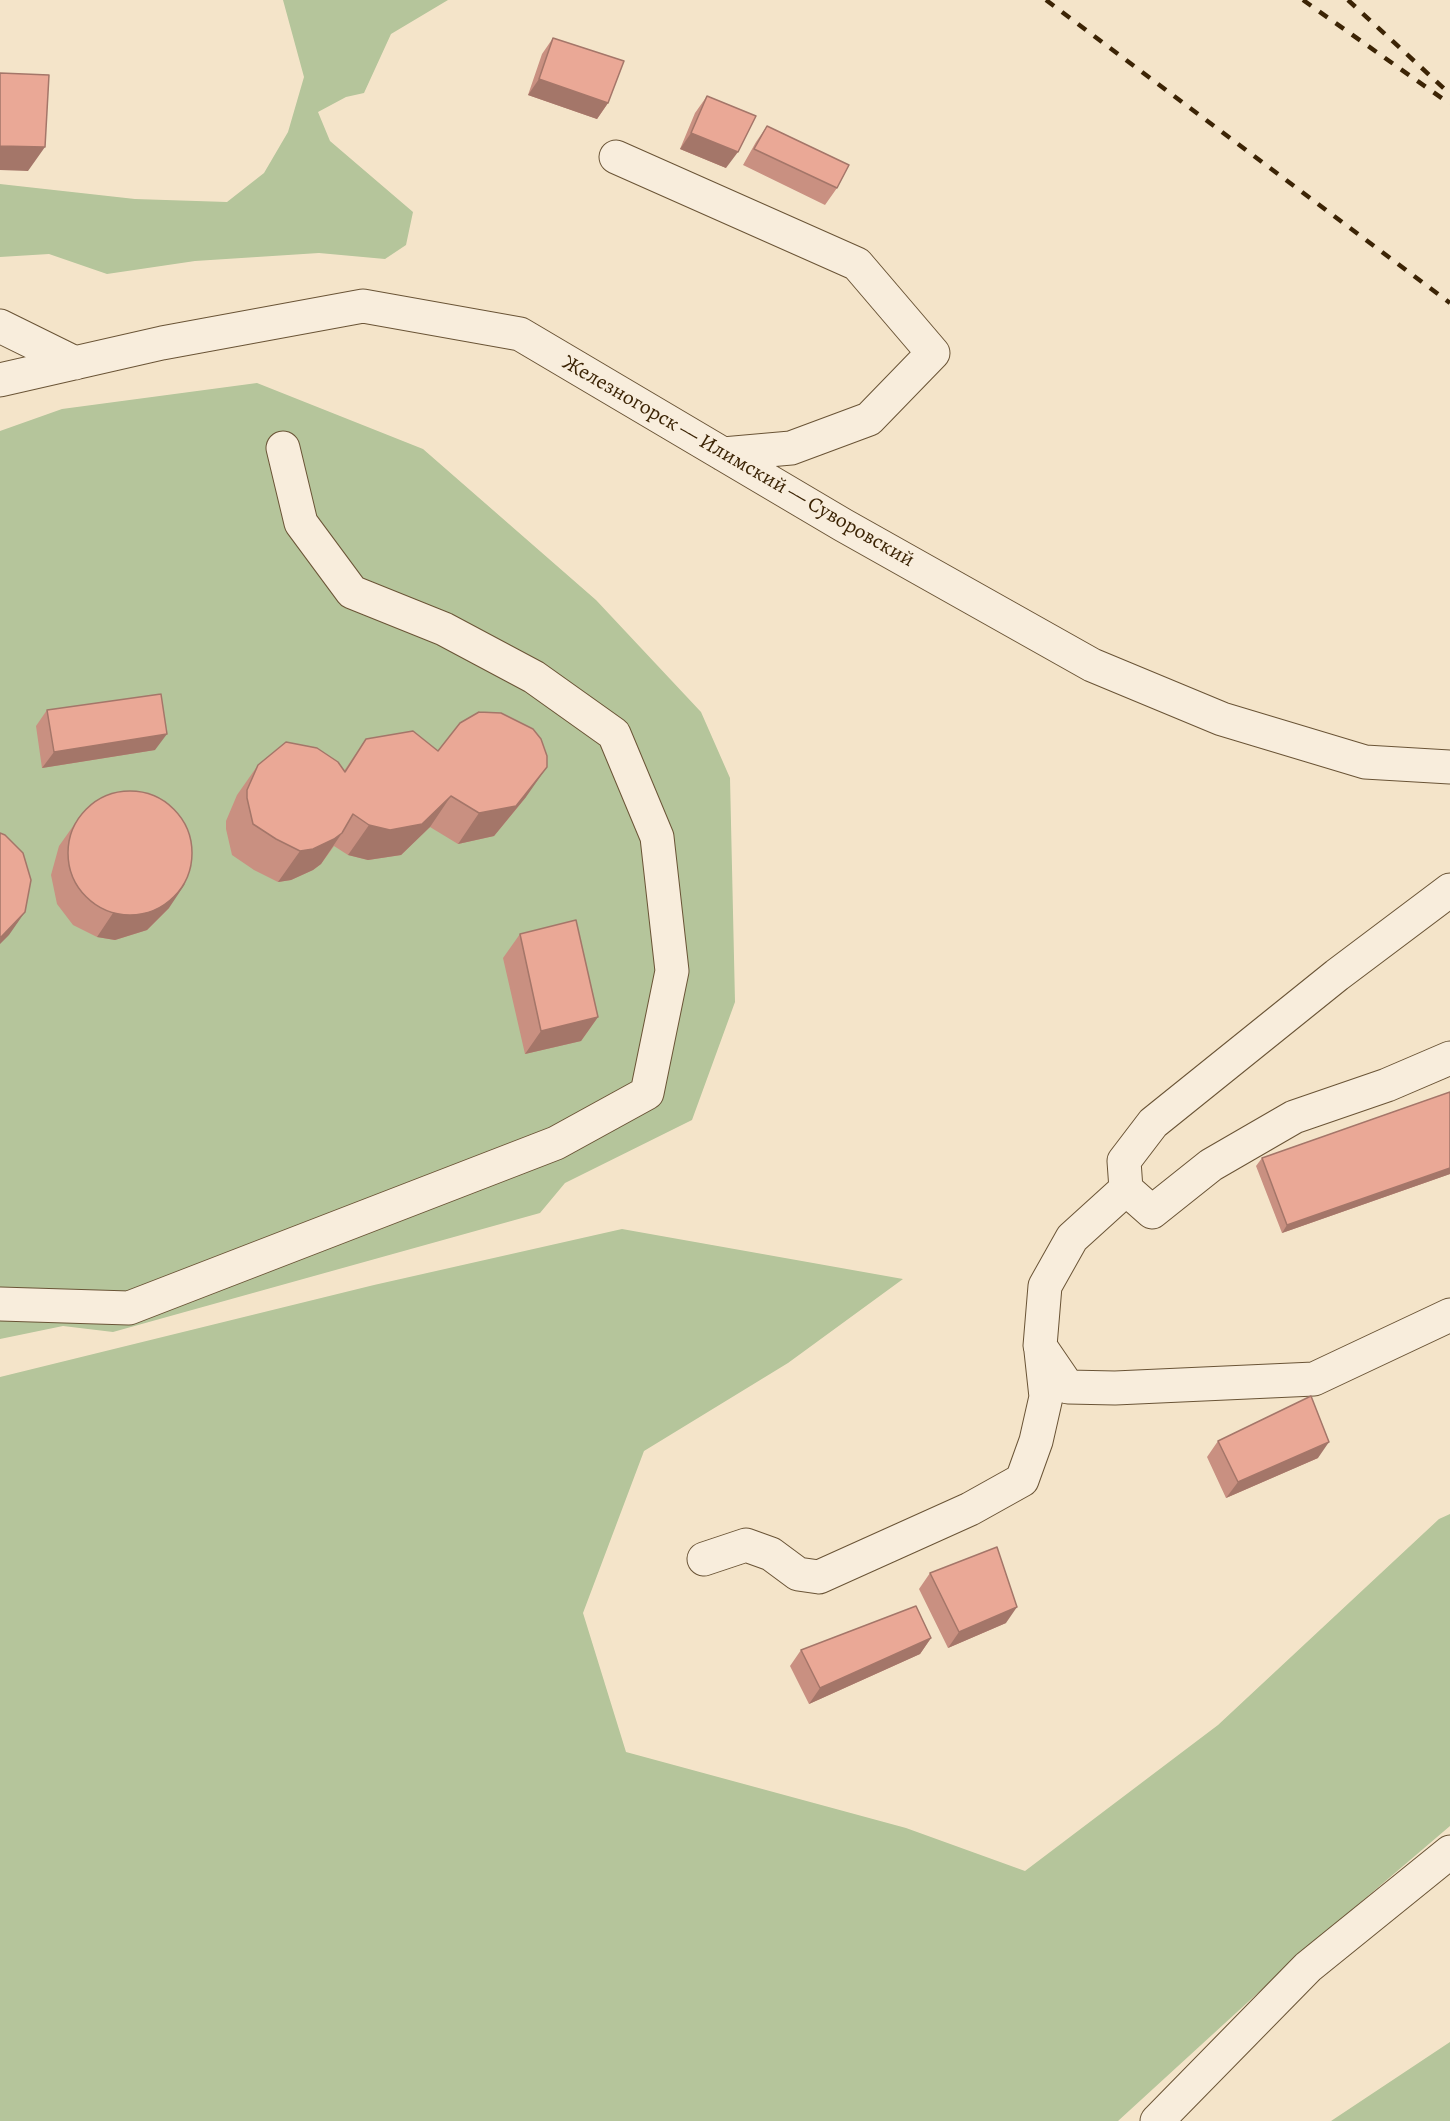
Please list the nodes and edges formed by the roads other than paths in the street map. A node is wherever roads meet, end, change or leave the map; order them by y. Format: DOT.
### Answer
graph roads {
  1 [pos="616,158"];
  2 [pos="0,326"];
  3 [pos="75,363"];
  4 [pos="0,380"];
  5 [pos="283,448"];
  6 [pos="723,454"];
  7 [pos="1450,767"];
  8 [pos="1450,890"];
  9 [pos="1450,1058"];
  10 [pos="1126,1189"];
  11 [pos="0,1304"];
  12 [pos="1450,1315"];
  13 [pos="1040,1346"];
  14 [pos="704,1559"];
  15 [pos="1450,1852"];
  16 [pos="1157,2121"];
  1 -- 6 [label="street"];
  2 -- 3 [label="street"];
  3 -- 4 [label="street, Железногорск — Илимский — Суворовский"];
  3 -- 6 [label="street, Железногорск — Илимский — Суворовский"];
  5 -- 11 [label="street"];
  6 -- 7 [label="street, Железногорск — Илимский — Суворовский"];
  8 -- 10 [label="street"];
  9 -- 10 [label="street"];
  10 -- 13 [label="street"];
  12 -- 13 [label="street"];
  13 -- 14 [label="street"];
  15 -- 16 [label="street"];
}
